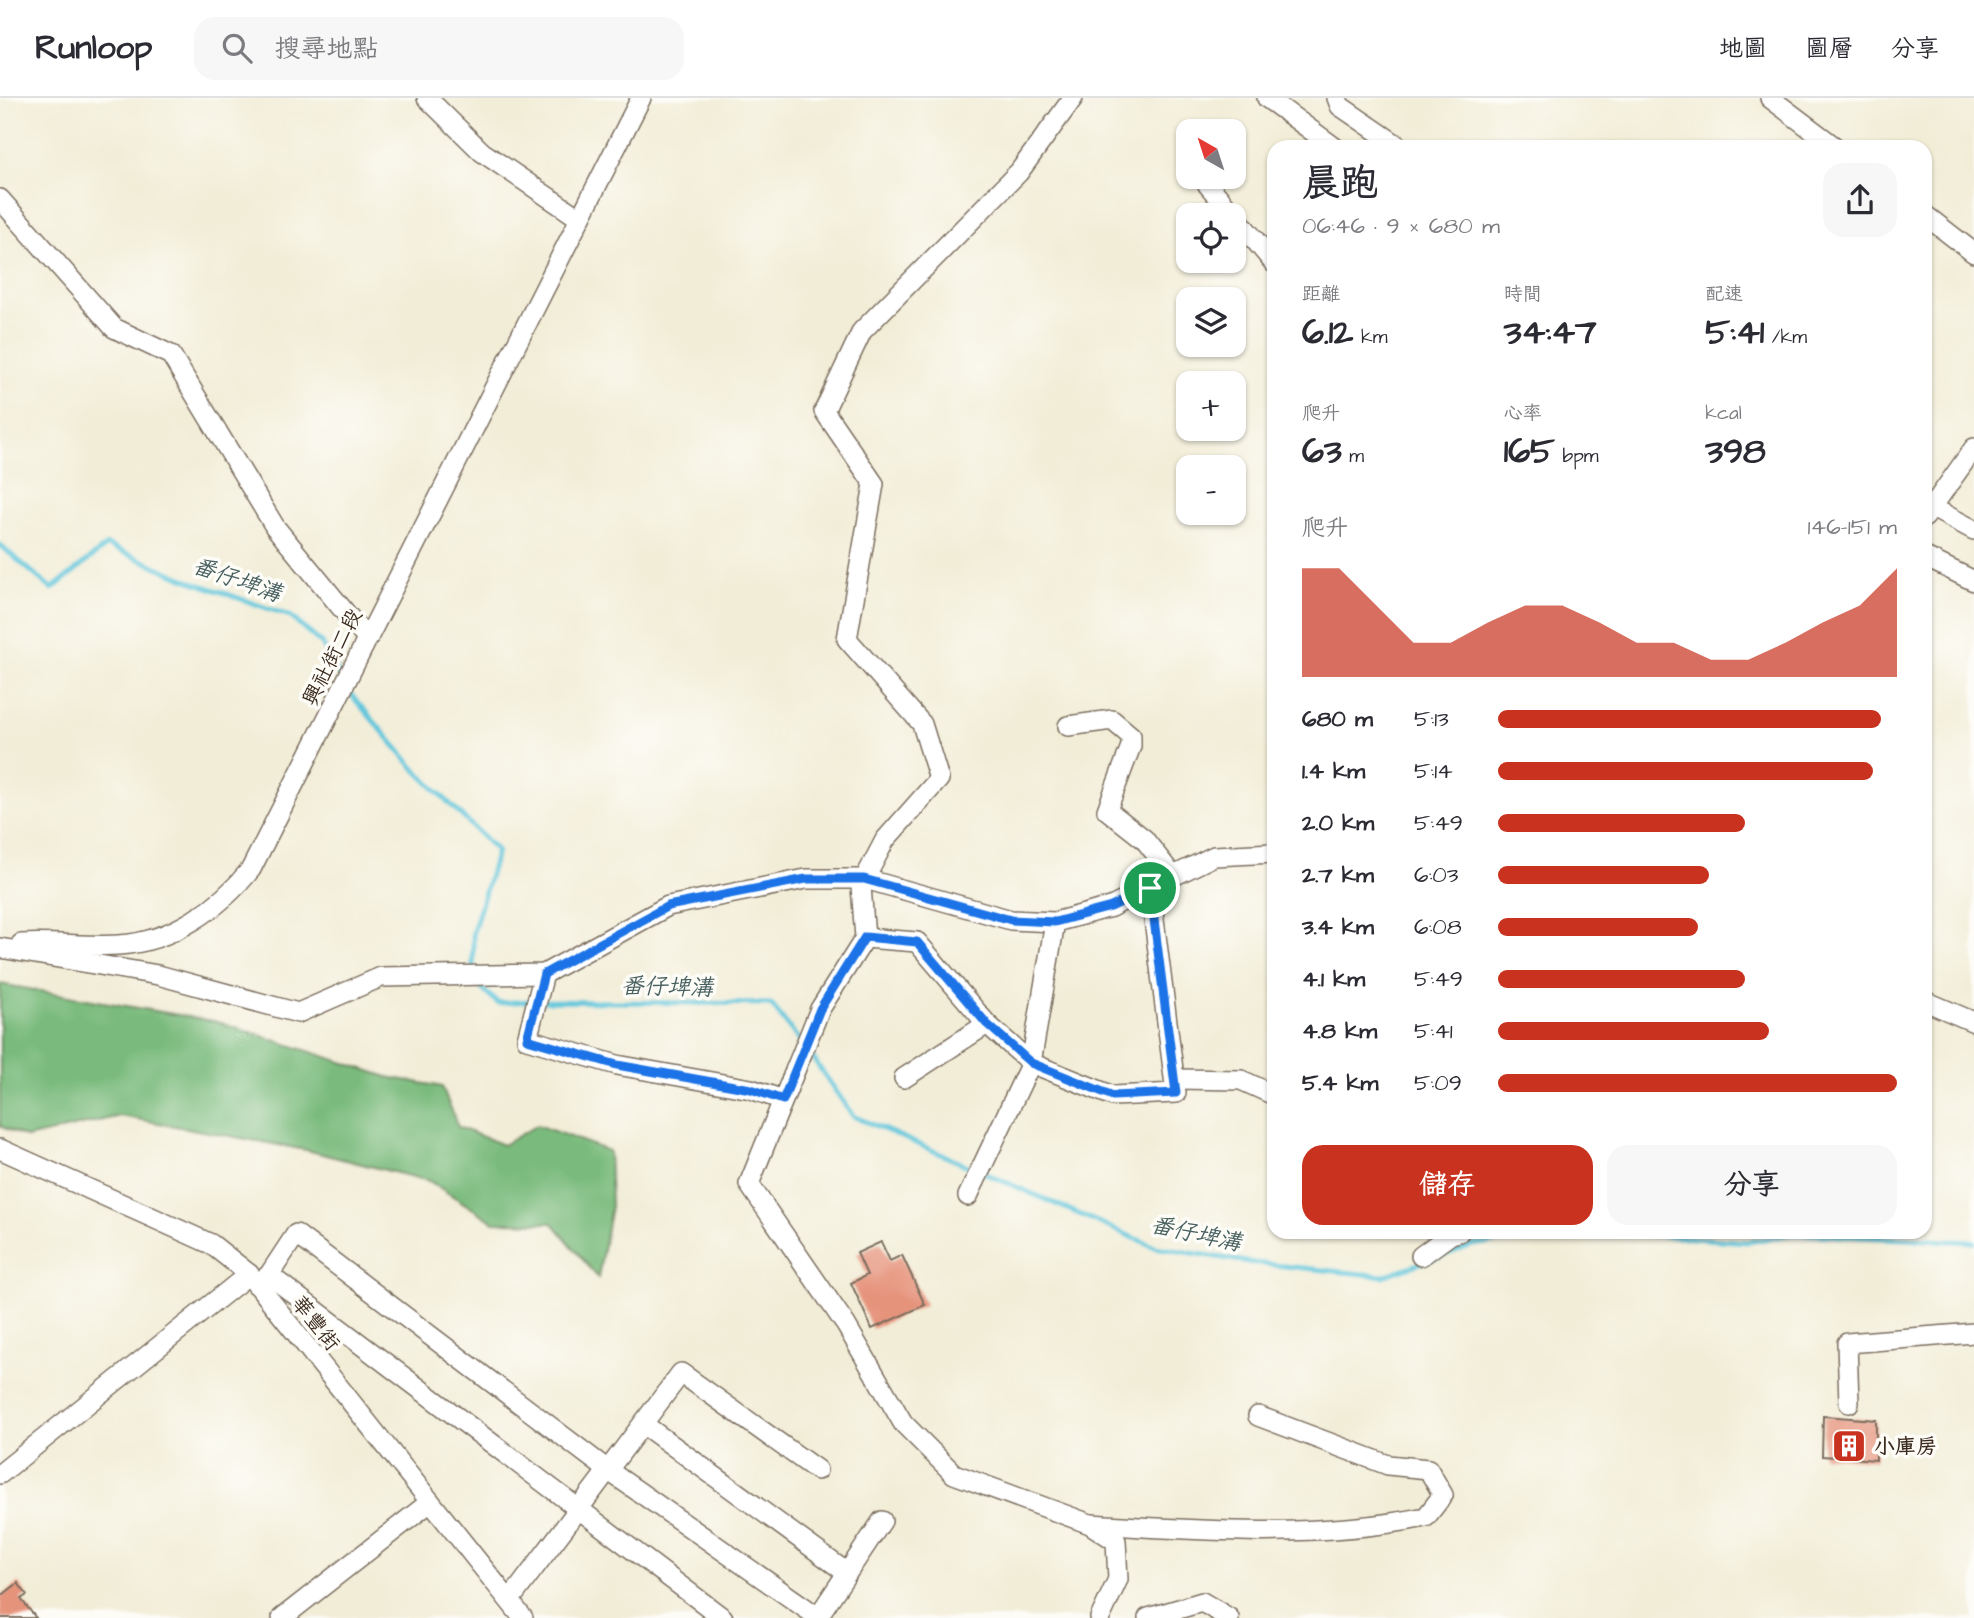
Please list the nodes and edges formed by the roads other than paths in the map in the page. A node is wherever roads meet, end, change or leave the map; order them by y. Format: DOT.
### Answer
graph roads {
  1 [pos="427,98"];
  2 [pos="640,98"];
  3 [pos="1073,98"];
  4 [pos="1267,98"];
  5 [pos="1337,98"];
  6 [pos="1770,98"];
  7 [pos="1325,140"];
  8 [pos="1391,140"];
  9 [pos="1826,140"];
  10 [pos="1211,189"];
  11 [pos="0,200"];
  12 [pos="1224,203"];
  13 [pos="579,218"];
  14 [pos="1932,220"];
  15 [pos="1246,229"];
  16 [pos="1974,253"];
  17 [pos="1267,255"];
  18 [pos="1974,448"];
  19 [pos="1932,503"];
  20 [pos="1932,511"];
  21 [pos="1974,530"];
  22 [pos="1932,560"];
  23 [pos="1974,581"];
  24 [pos="367,639"];
  25 [pos="1068,726"];
  26 [pos="1267,852"];
  27 [pos="1173,876"];
  28 [pos="864,879"];
  29 [pos="1150,888"];
  30 [pos="1055,922"];
  31 [pos="865,937"];
  32 [pos="0,947"];
  33 [pos="544,974"];
  34 [pos="1932,1004"];
  35 [pos="1974,1022"];
  36 [pos="987,1024"];
  37 [pos="1031,1063"];
  38 [pos="904,1078"];
  39 [pos="1175,1079"];
  40 [pos="1267,1092"];
  41 [pos="783,1100"];
  42 [pos="0,1149"];
  43 [pos="968,1196"];
  44 [pos="1444,1239"];
  45 [pos="1421,1256"];
  46 [pos="257,1278"];
  47 [pos="1974,1333"];
  48 [pos="1849,1403"];
  49 [pos="1258,1416"];
  50 [pos="643,1424"];
  51 [pos="817,1470"];
  52 [pos="609,1471"];
  53 [pos="0,1474"];
  54 [pos="429,1503"];
  55 [pos="579,1510"];
  56 [pos="882,1521"];
  57 [pos="1090,1524"];
  58 [pos="847,1573"];
  59 [pos="510,1600"];
  60 [pos="282,1618"];
  61 [pos="523,1618"];
  62 [pos="723,1618"];
  63 [pos="817,1618"];
  64 [pos="1100,1618"];
  65 [pos="1148,1618"];
  66 [pos="1229,1618"];
  1 -- 13 [label="street"];
  2 -- 13 [label="street, 興社街二段"];
  3 -- 28 [label="street"];
  4 -- 7 [label="street"];
  5 -- 8 [label="street"];
  6 -- 9 [label="street"];
  10 -- 12 [label="street"];
  11 -- 24 [label="street"];
  13 -- 24 [label="street, 興社街二段"];
  14 -- 16 [label="street"];
  15 -- 17 [label="street"];
  18 -- 19 [label="street"];
  20 -- 21 [label="street"];
  22 -- 23 [label="street"];
  24 -- 32 [label="street, 興社街二段"];
  25 -- 27 [label="street"];
  26 -- 27 [label="street"];
  27 -- 29 [label="street"];
  28 -- 30 [label="street"];
  28 -- 31 [label="street"];
  28 -- 33 [label="street"];
  29 -- 30 [label="street"];
  29 -- 39 [label="street"];
  30 -- 37 [label="street"];
  31 -- 36 [label="street"];
  31 -- 41 [label="street"];
  32 -- 33 [label="street"];
  33 -- 41 [label="street"];
  34 -- 35 [label="street"];
  36 -- 37 [label="street"];
  36 -- 38 [label="street"];
  37 -- 39 [label="street"];
  37 -- 43 [label="street"];
  39 -- 40 [label="street"];
  41 -- 57 [label="street"];
  42 -- 46 [label="street, 華豐街"];
  44 -- 45 [label="street"];
  46 -- 52 [label="street"];
  46 -- 53 [label="street"];
  46 -- 54 [label="street, 華豐街"];
  46 -- 55 [label="street"];
  47 -- 48 [label="street"];
  49 -- 57 [label="street"];
  50 -- 51 [label="street"];
  50 -- 52 [label="street"];
  50 -- 58 [label="street"];
  52 -- 55 [label="street"];
  52 -- 63 [label="street"];
  54 -- 59 [label="street, 華豐街"];
  54 -- 60 [label="street"];
  55 -- 59 [label="street"];
  55 -- 62 [label="street"];
  56 -- 58 [label="street"];
  57 -- 64 [label="street"];
  58 -- 63 [label="street"];
  59 -- 61 [label="street, 華豐街"];
  65 -- 66 [label="street"];
}
